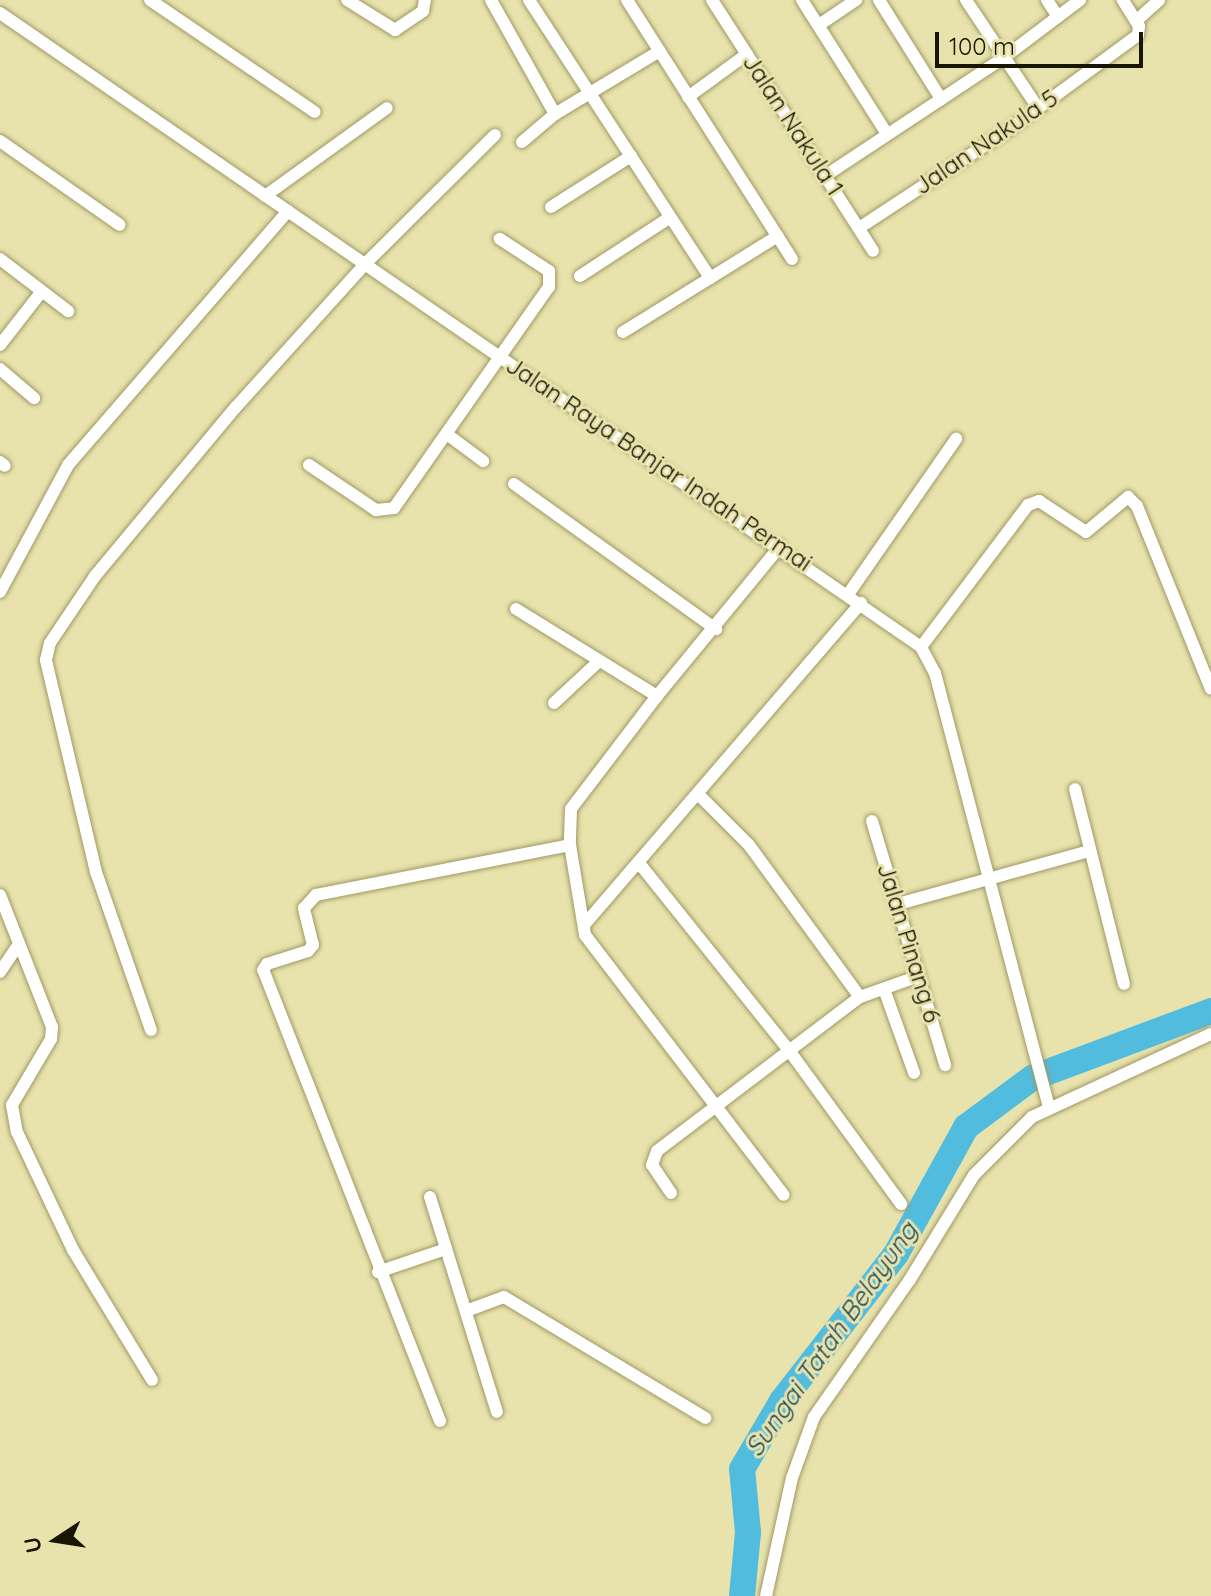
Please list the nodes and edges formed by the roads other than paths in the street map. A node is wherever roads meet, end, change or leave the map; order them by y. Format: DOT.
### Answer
graph roads {
  1 [pos="150,0"];
  2 [pos="347,0"];
  3 [pos="425,0"];
  4 [pos="491,0"];
  5 [pos="529,0"];
  6 [pos="627,0"];
  7 [pos="713,0"];
  8 [pos="802,0"];
  9 [pos="856,0"];
  10 [pos="879,0"];
  11 [pos="966,0"];
  12 [pos="1047,0"];
  13 [pos="1080,0"];
  14 [pos="1123,0"];
  15 [pos="1159,0"];
  16 [pos="0,13"];
  17 [pos="1058,17"];
  18 [pos="1136,21"];
  19 [pos="819,25"];
  20 [pos="660,51"];
  21 [pos="747,54"];
  22 [pos="1002,59"];
  23 [pos="589,93"];
  24 [pos="688,97"];
  25 [pos="941,99"];
  26 [pos="387,108"];
  27 [pos="1038,108"];
  28 [pos="315,112"];
  29 [pos="555,114"];
  30 [pos="887,134"];
  31 [pos="495,135"];
  32 [pos="0,141"];
  33 [pos="522,142"];
  34 [pos="631,156"];
  35 [pos="825,176"];
  36 [pos="265,196"];
  37 [pos="551,207"];
  38 [pos="288,211"];
  39 [pos="669,218"];
  40 [pos="120,225"];
  41 [pos="859,228"];
  42 [pos="778,236"];
  43 [pos="500,239"];
  44 [pos="873,251"];
  45 [pos="0,259"];
  46 [pos="792,259"];
  47 [pos="365,264"];
  48 [pos="580,276"];
  49 [pos="710,278"];
  50 [pos="42,291"];
  51 [pos="68,311"];
  52 [pos="623,332"];
  53 [pos="0,345"];
  54 [pos="500,357"];
  55 [pos="0,369"];
  56 [pos="34,398"];
  57 [pos="448,435"];
  58 [pos="956,439"];
  59 [pos="483,461"];
  60 [pos="309,465"];
  61 [pos="514,484"];
  62 [pos="780,546"];
  63 [pos="0,592"];
  64 [pos="849,593"];
  65 [pos="861,603"];
  66 [pos="516,609"];
  67 [pos="716,629"];
  68 [pos="921,647"];
  69 [pos="598,662"];
  70 [pos="1211,689"];
  71 [pos="657,696"];
  72 [pos="554,703"];
  73 [pos="1075,789"];
  74 [pos="700,796"];
  75 [pos="872,821"];
  76 [pos="570,845"];
  77 [pos="1089,851"];
  78 [pos="639,863"];
  79 [pos="991,879"];
  80 [pos="0,895"];
  81 [pos="898,904"];
  82 [pos="584,925"];
  83 [pos="19,944"];
  84 [pos="0,972"];
  85 [pos="919,976"];
  86 [pos="1124,984"];
  87 [pos="884,989"];
  88 [pos="860,997"];
  89 [pos="151,1030"];
  90 [pos="1211,1034"];
  91 [pos="791,1053"];
  92 [pos="945,1065"];
  93 [pos="914,1073"];
  94 [pos="717,1108"];
  95 [pos="1049,1108"];
  96 [pos="671,1193"];
  97 [pos="784,1195"];
  98 [pos="430,1197"];
  99 [pos="901,1204"];
  100 [pos="446,1249"];
  101 [pos="378,1272"];
  102 [pos="466,1311"];
  103 [pos="152,1380"];
  104 [pos="497,1412"];
  105 [pos="705,1418"];
  106 [pos="440,1421"];
  107 [pos="766,1596"];
  1 -- 28 [label="street"];
  2 -- 3 [label="street"];
  4 -- 29 [label="street"];
  5 -- 23 [label="street"];
  6 -- 20 [label="street"];
  7 -- 21 [label="street, Jalan Nakula 1"];
  8 -- 19 [label="street"];
  9 -- 19 [label="street"];
  10 -- 25 [label="street"];
  11 -- 22 [label="street"];
  12 -- 17 [label="street"];
  13 -- 17 [label="street"];
  14 -- 18 [label="street"];
  15 -- 18 [label="street"];
  16 -- 36 [label="street, Jalan Raya Banjar Indah Permai"];
  17 -- 22 [label="street"];
  18 -- 27 [label="street, Jalan Nakula 5"];
  19 -- 30 [label="street"];
  20 -- 23 [label="street"];
  20 -- 24 [label="street"];
  21 -- 24 [label="street"];
  21 -- 35 [label="street, Jalan Nakula 1"];
  22 -- 25 [label="street"];
  22 -- 27 [label="street"];
  23 -- 29 [label="street"];
  23 -- 34 [label="street"];
  24 -- 42 [label="street"];
  25 -- 30 [label="street"];
  26 -- 36 [label="street"];
  27 -- 41 [label="street, Jalan Nakula 5"];
  29 -- 33 [label="street"];
  30 -- 35 [label="street"];
  31 -- 47 [label="street"];
  32 -- 40 [label="street"];
  34 -- 37 [label="street"];
  34 -- 39 [label="street"];
  35 -- 41 [label="street, Jalan Nakula 1"];
  36 -- 38 [label="street, Jalan Raya Banjar Indah Permai"];
  38 -- 47 [label="street, Jalan Raya Banjar Indah Permai"];
  38 -- 63 [label="street"];
  39 -- 48 [label="street"];
  39 -- 49 [label="street"];
  41 -- 44 [label="street, Jalan Nakula 1"];
  42 -- 46 [label="street"];
  42 -- 49 [label="street"];
  43 -- 54 [label="street"];
  45 -- 50 [label="street"];
  47 -- 54 [label="street, Jalan Raya Banjar Indah Permai"];
  47 -- 89 [label="street"];
  49 -- 52 [label="street"];
  50 -- 51 [label="street"];
  50 -- 53 [label="street"];
  54 -- 57 [label="street"];
  54 -- 62 [label="street, Jalan Raya Banjar Indah Permai"];
  55 -- 56 [label="street"];
  57 -- 59 [label="street"];
  57 -- 60 [label="street"];
  58 -- 64 [label="street"];
  61 -- 67 [label="street"];
  62 -- 64 [label="street, Jalan Raya Banjar Indah Permai"];
  62 -- 67 [label="street"];
  64 -- 65 [label="street, Jalan Raya Banjar Indah Permai"];
  65 -- 68 [label="street, Jalan Raya Banjar Indah Permai"];
  65 -- 74 [label="street"];
  66 -- 69 [label="street"];
  67 -- 71 [label="street"];
  68 -- 70 [label="street"];
  68 -- 79 [label="street, Jalan Raya Banjar Indah Permai"];
  69 -- 71 [label="street"];
  69 -- 72 [label="street"];
  71 -- 76 [label="street"];
  73 -- 77 [label="street"];
  74 -- 78 [label="street"];
  74 -- 88 [label="street"];
  75 -- 81 [label="street, Jalan Pinang 6"];
  76 -- 82 [label="street"];
  76 -- 101 [label="street"];
  77 -- 79 [label="street"];
  77 -- 86 [label="street"];
  78 -- 82 [label="street"];
  78 -- 91 [label="street"];
  79 -- 81 [label="street"];
  79 -- 95 [label="street, Jalan Raya Banjar Indah Permai"];
  80 -- 83 [label="street"];
  81 -- 85 [label="street, Jalan Pinang 6"];
  82 -- 94 [label="street"];
  83 -- 84 [label="street"];
  83 -- 103 [label="street"];
  85 -- 87 [label="street"];
  85 -- 92 [label="street, Jalan Pinang 6"];
  87 -- 88 [label="street"];
  87 -- 93 [label="street"];
  88 -- 91 [label="street"];
  90 -- 95 [label="street"];
  91 -- 94 [label="street"];
  91 -- 99 [label="street"];
  94 -- 96 [label="street"];
  94 -- 97 [label="street"];
  95 -- 107 [label="street"];
  98 -- 100 [label="street"];
  100 -- 101 [label="street"];
  100 -- 102 [label="street"];
  101 -- 106 [label="street"];
  102 -- 104 [label="street"];
  102 -- 105 [label="street"];
}
